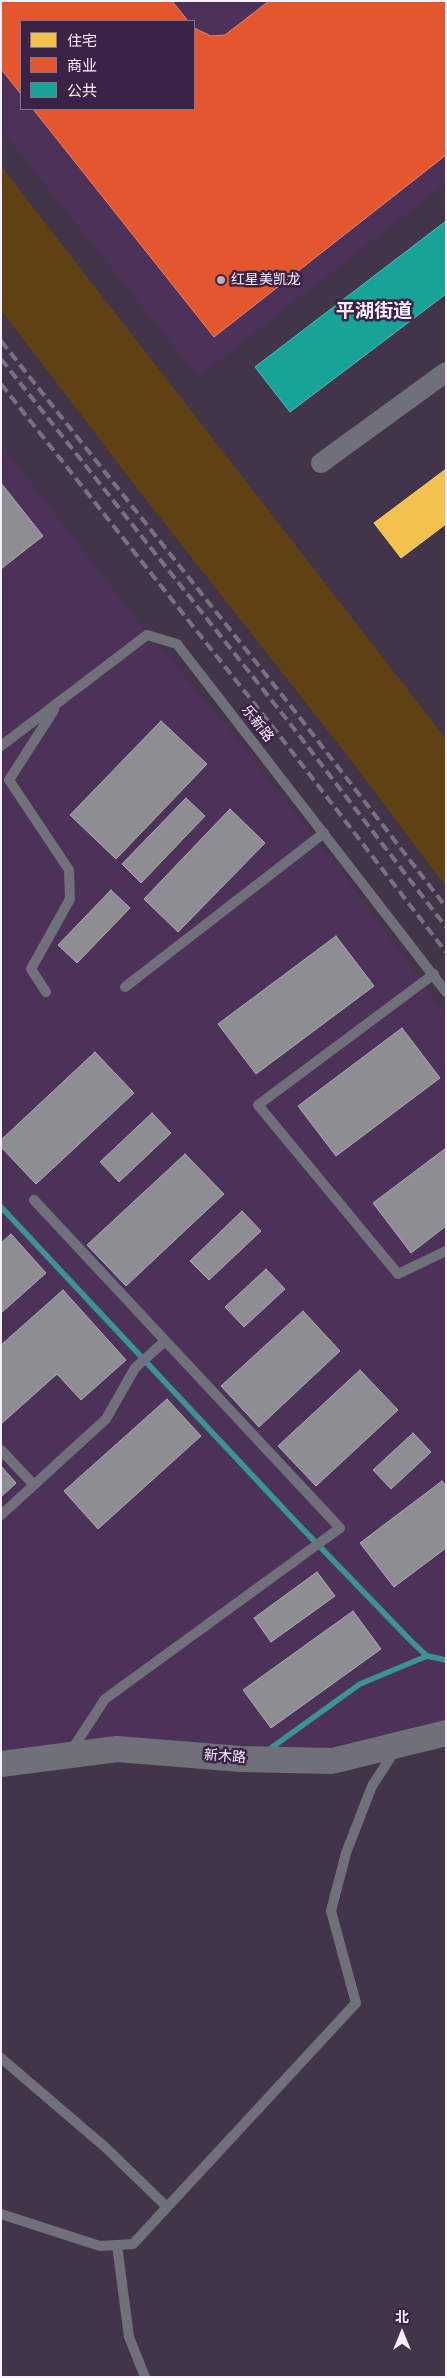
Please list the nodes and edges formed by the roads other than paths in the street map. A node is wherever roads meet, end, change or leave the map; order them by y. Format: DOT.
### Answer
graph roads {
  1 [pos="446,372"];
  2 [pos="321,463"];
  3 [pos="59,702"];
  4 [pos="1,746"];
  5 [pos="324,833"];
  6 [pos="434,974"];
  7 [pos="125,987"];
  8 [pos="46,992"];
  9 [pos="446,992"];
  10 [pos="34,1200"];
  11 [pos="446,1252"];
  12 [pos="165,1341"];
  13 [pos="1,1450"];
  14 [pos="34,1485"];
  15 [pos="1,1515"];
  16 [pos="444,1736"];
  17 [pos="399,1744"];
  18 [pos="68,1756"];
  19 [pos="1,1764"];
  20 [pos="1,2058"];
  21 [pos="167,2207"];
  22 [pos="1,2214"];
  23 [pos="117,2245"];
  24 [pos="145,2377"];
  1 -- 2 [label="street"];
  3 -- 4 [label="lane, 乐新路"];
  3 -- 5 [label="lane, 乐新路"];
  3 -- 8 [label="lane"];
  5 -- 6 [label="lane, 乐新路"];
  5 -- 7 [label="lane"];
  6 -- 9 [label="lane, 乐新路"];
  6 -- 11 [label="lane"];
  10 -- 12 [label="lane"];
  12 -- 14 [label="lane"];
  12 -- 18 [label="lane"];
  13 -- 14 [label="lane"];
  14 -- 15 [label="lane"];
  16 -- 17 [label="street, 新木路"];
  17 -- 18 [label="street, 新木路"];
  17 -- 21 [label="lane"];
  18 -- 19 [label="street, 新木路"];
  20 -- 21 [label="lane"];
  21 -- 23 [label="lane"];
  22 -- 23 [label="lane"];
  23 -- 24 [label="lane"];
}
